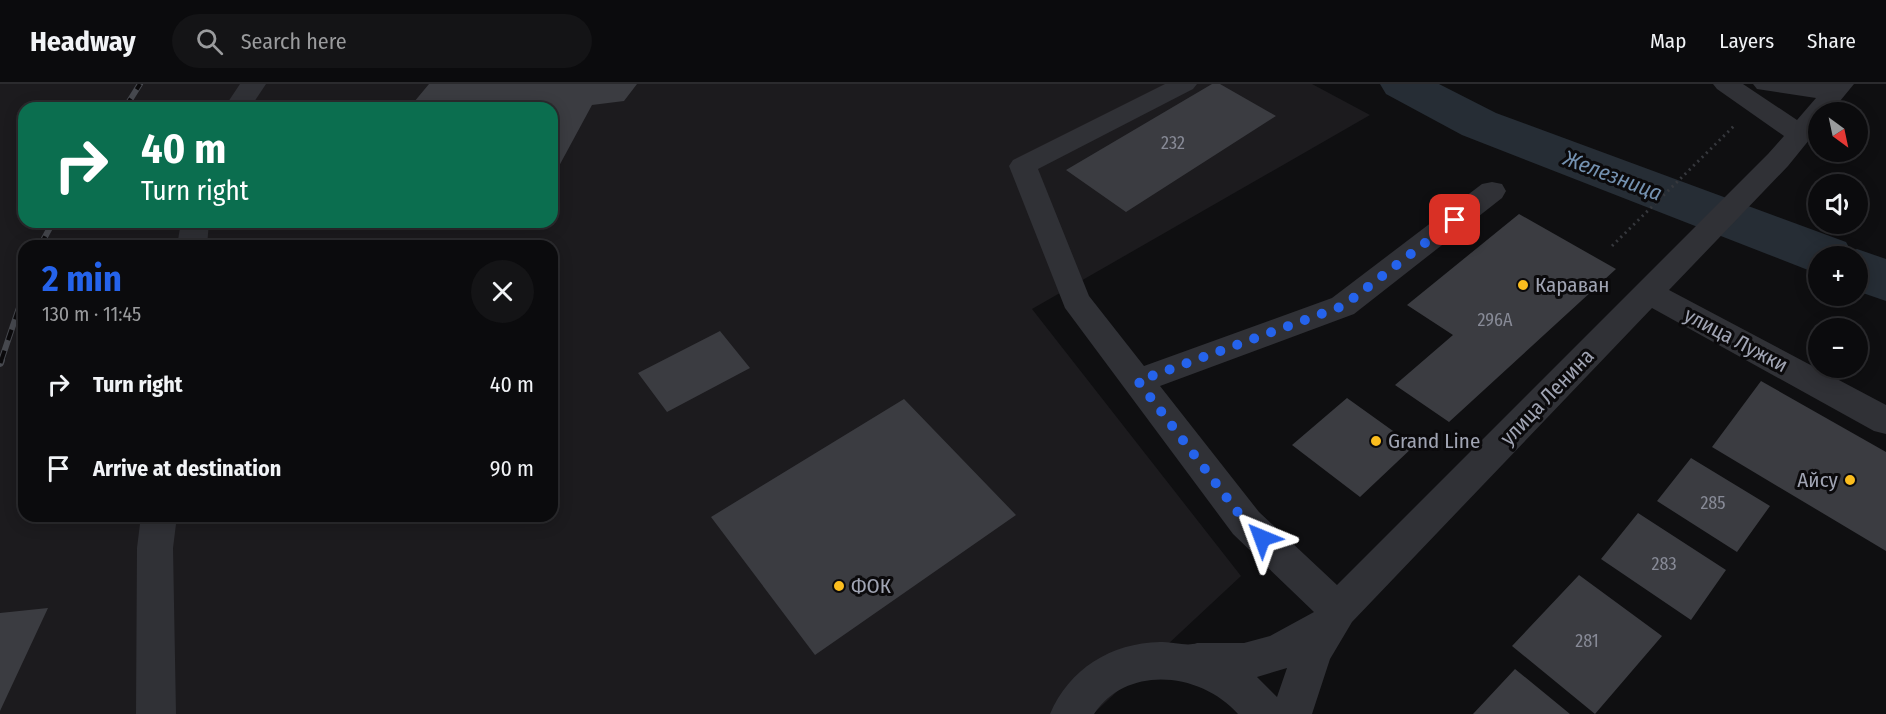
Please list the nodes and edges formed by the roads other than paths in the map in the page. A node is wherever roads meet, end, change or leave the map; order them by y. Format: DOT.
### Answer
graph roads {
  1 [pos="253,84"];
  2 [pos="1184,84"];
  3 [pos="1726,84"];
  4 [pos="1766,84"];
  5 [pos="1837,89"];
  6 [pos="241,102"];
  7 [pos="1799,134"];
  8 [pos="1492,191"];
  9 [pos="1660,282"];
  10 [pos="1138,381"];
  11 [pos="1886,421"];
  12 [pos="158,522"];
  13 [pos="1331,619"];
  14 [pos="1188,662"];
  15 [pos="156,714"];
  16 [pos="1070,714"];
  17 [pos="1265,714"];
  18 [pos="1292,714"];
  1 -- 6 [label="street"];
  2 -- 10 [label="street"];
  3 -- 7 [label="street"];
  4 -- 5 [label="street"];
  5 -- 7 [label="street, улица Ленина"];
  7 -- 9 [label="street, улица Ленина"];
  8 -- 10 [label="street"];
  9 -- 11 [label="street, улица Лужки"];
  9 -- 13 [label="street, улица Ленина"];
  10 -- 13 [label="street"];
  12 -- 15 [label="street"];
  13 -- 14 [label="street"];
  13 -- 18 [label="street"];
  14 -- 16 [label="street"];
  14 -- 17 [label="street"];
}
